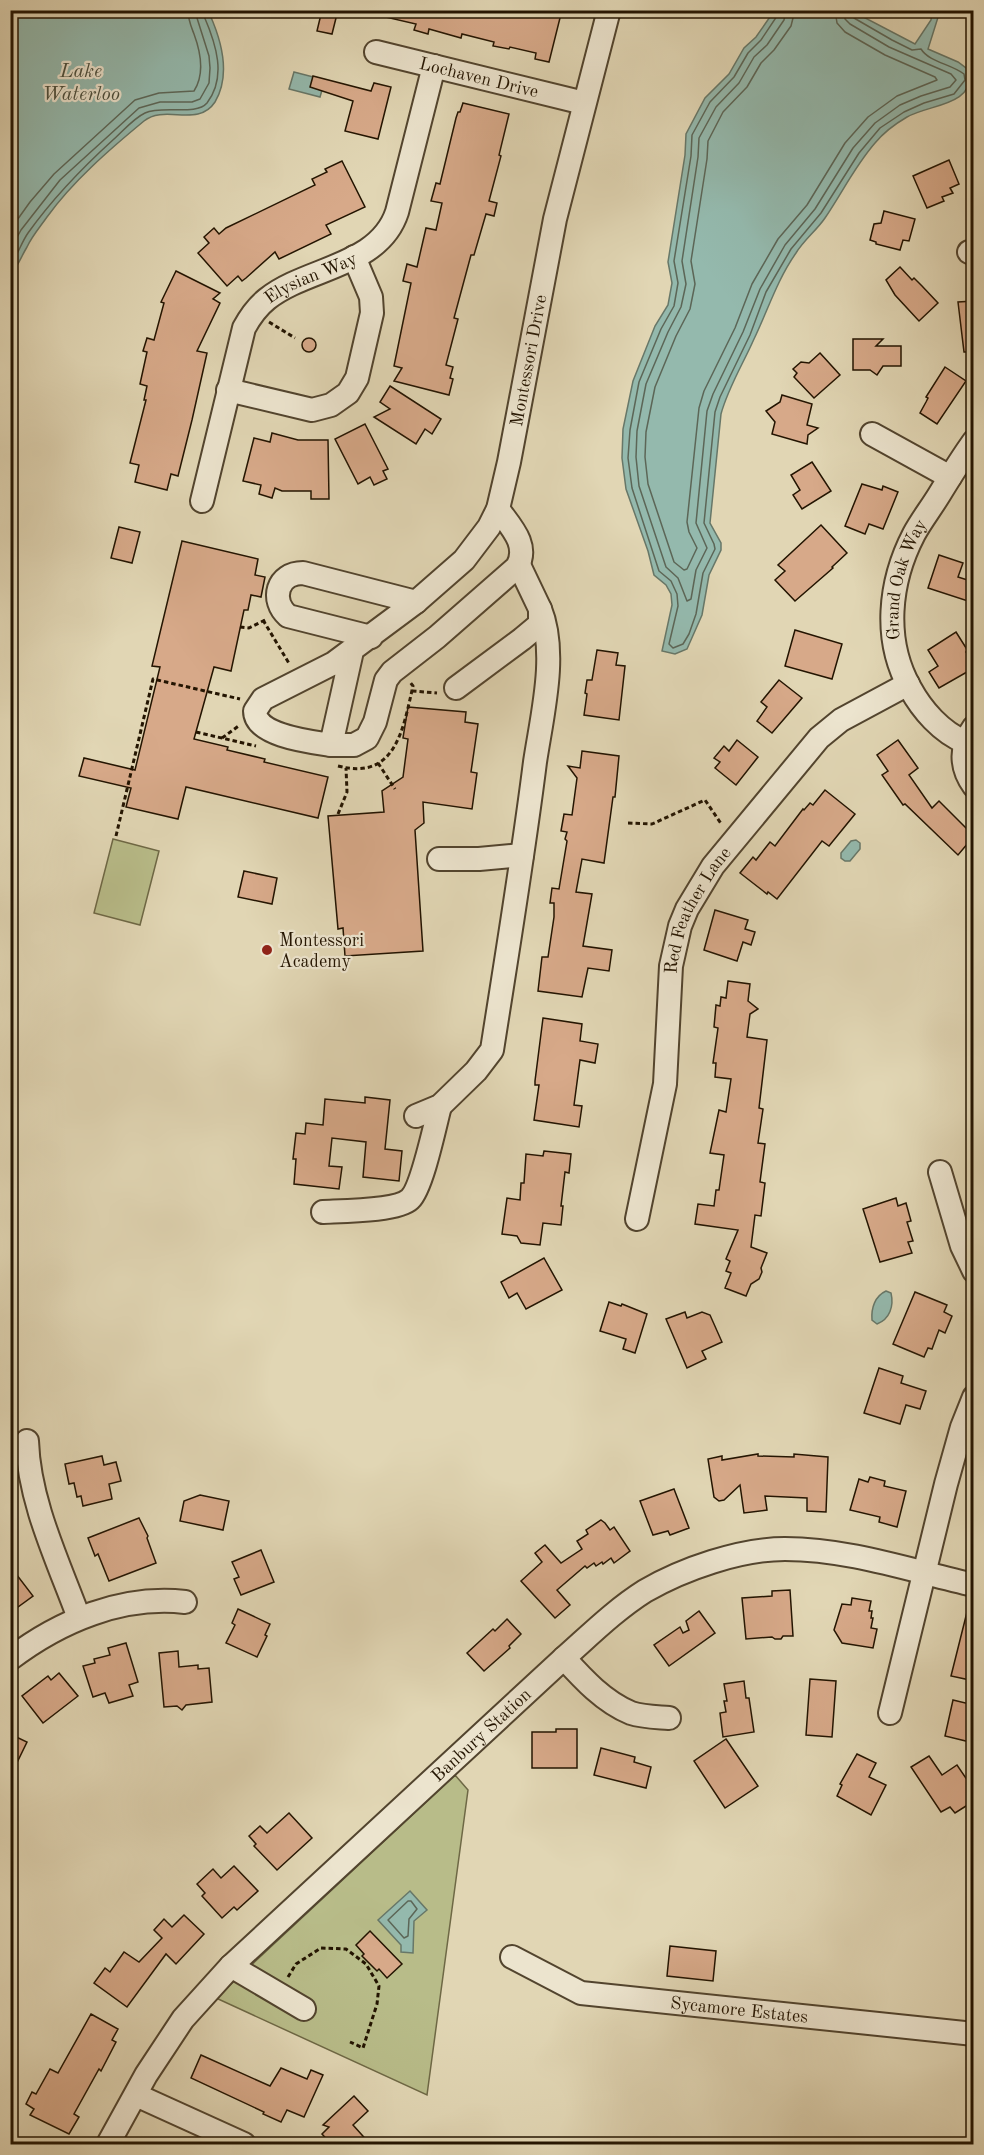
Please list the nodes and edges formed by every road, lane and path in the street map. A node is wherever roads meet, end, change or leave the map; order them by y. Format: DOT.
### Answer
graph roads {
  1 [pos="609,10"];
  2 [pos="376,52"];
  3 [pos="434,66"];
  4 [pos="584,103"];
  5 [pos="354,257"];
  6 [pos="252,314"];
  7 [pos="295,338"];
  8 [pos="228,390"];
  9 [pos="872,434"];
  10 [pos="974,441"];
  11 [pos="950,477"];
  12 [pos="202,501"];
  13 [pos="498,508"];
  14 [pos="519,565"];
  15 [pos="416,602"];
  16 [pos="540,609"];
  17 [pos="273,615"];
  18 [pos="240,627"];
  19 [pos="371,637"];
  20 [pos="352,651"];
  21 [pos="299,681"];
  22 [pos="908,684"];
  23 [pos="456,688"];
  24 [pos="412,691"];
  25 [pos="259,703"];
  26 [pos="969,734"];
  27 [pos="331,745"];
  28 [pos="378,763"];
  29 [pos="346,768"];
  30 [pos="974,786"];
  31 [pos="395,789"];
  32 [pos="338,814"];
  33 [pos="628,823"];
  34 [pos="116,836"];
  35 [pos="734,842"];
  36 [pos="522,855"];
  37 [pos="439,859"];
  38 [pos="440,1106"];
  39 [pos="416,1116"];
  40 [pos="940,1172"];
  41 [pos="323,1212"];
  42 [pos="637,1219"];
  43 [pos="974,1271"];
  44 [pos="974,1397"];
  45 [pos="27,1441"];
  46 [pos="925,1574"];
  47 [pos="974,1586"];
  48 [pos="185,1602"];
  49 [pos="79,1618"];
  50 [pos="564,1658"];
  51 [pos="10,1659"];
  52 [pos="890,1713"];
  53 [pos="669,1718"];
  54 [pos="512,1957"];
  55 [pos="231,1966"];
  56 [pos="283,1984"];
  57 [pos="304,2009"];
  58 [pos="974,2034"];
  59 [pos="350,2042"];
  60 [pos="136,2095"];
  61 [pos="108,2145"];
  62 [pos="244,2145"];
  1 -- 4 [label="street, Montessori Drive"];
  2 -- 3 [label="street, Lochaven Drive"];
  3 -- 4 [label="street, Lochaven Drive"];
  3 -- 5 [label="street, Elysian Way"];
  4 -- 13 [label="street, Montessori Drive"];
  5 -- 6 [label="street, Elysian Way"];
  5 -- 8 [label="street"];
  6 -- 7 [label="path"];
  6 -- 8 [label="street, Elysian Way"];
  8 -- 12 [label="street, Elysian Way"];
  9 -- 11 [label="street"];
  10 -- 11 [label="street, Grand Oak Way"];
  11 -- 22 [label="street, Grand Oak Way"];
  13 -- 14 [label="street"];
  13 -- 15 [label="street, Montessori Drive"];
  14 -- 16 [label="street"];
  14 -- 27 [label="street"];
  15 -- 17 [label="street"];
  15 -- 19 [label="street, Montessori Drive"];
  16 -- 23 [label="street"];
  16 -- 36 [label="street"];
  17 -- 18 [label="path"];
  17 -- 19 [label="street"];
  17 -- 21 [label="path"];
  19 -- 20 [label="street, Montessori Drive"];
  20 -- 21 [label="street, Montessori Drive"];
  20 -- 27 [label="street"];
  21 -- 25 [label="street, Montessori Drive"];
  22 -- 26 [label="street, Grand Oak Way"];
  22 -- 35 [label="street, Red Feather Lane"];
  23 -- 24 [label="path"];
  25 -- 27 [label="street"];
  25 -- 34 [label="path"];
  26 -- 30 [label="street, Grand Oak Way"];
  28 -- 31 [label="path"];
  29 -- 32 [label="path"];
  33 -- 35 [label="path"];
  35 -- 42 [label="street, Red Feather Lane"];
  36 -- 37 [label="street"];
  36 -- 38 [label="street"];
  38 -- 39 [label="street"];
  38 -- 41 [label="street"];
  40 -- 43 [label="street"];
  44 -- 46 [label="street"];
  45 -- 49 [label="street"];
  46 -- 47 [label="street, Banbury Station"];
  46 -- 50 [label="street, Banbury Station"];
  46 -- 52 [label="street"];
  48 -- 49 [label="street"];
  49 -- 51 [label="street"];
  50 -- 53 [label="street"];
  50 -- 55 [label="street, Banbury Station"];
  54 -- 58 [label="street, Sycamore Estates"];
  55 -- 57 [label="street"];
  55 -- 60 [label="street, Banbury Station"];
  56 -- 59 [label="path"];
  60 -- 61 [label="street, Banbury Station"];
  60 -- 62 [label="street"];
}
